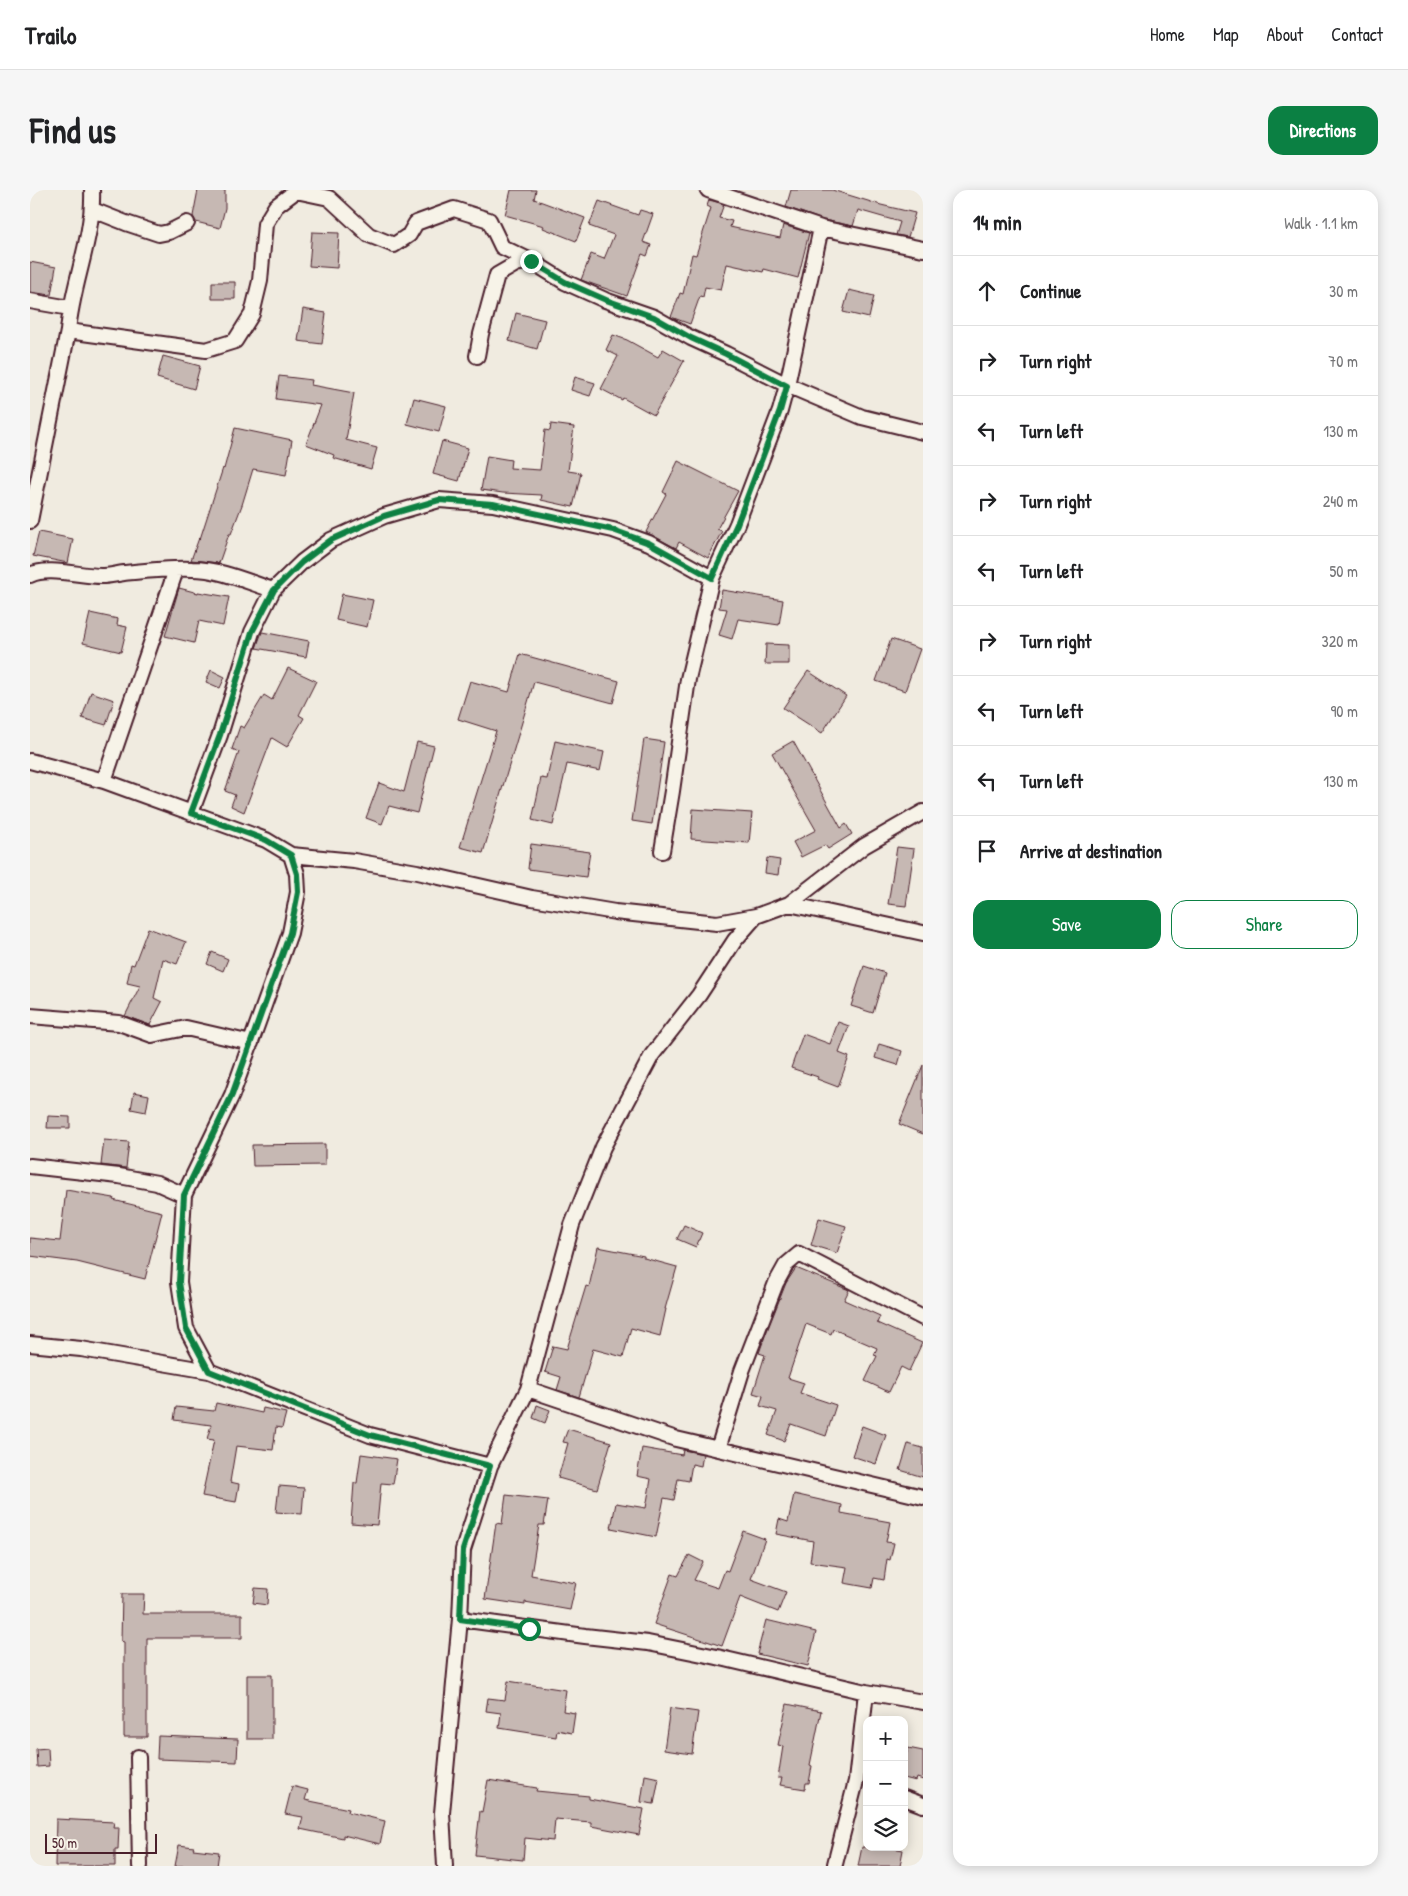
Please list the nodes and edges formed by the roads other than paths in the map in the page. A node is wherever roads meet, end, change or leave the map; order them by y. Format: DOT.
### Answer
graph roads {
  1 [pos="92,190"];
  2 [pos="708,190"];
  3 [pos="295,191"];
  4 [pos="93,210"];
  5 [pos="187,223"];
  6 [pos="821,228"];
  7 [pos="920,245"];
  8 [pos="531,261"];
  9 [pos="30,301"];
  10 [pos="70,308"];
  11 [pos="68,331"];
  12 [pos="477,356"];
  13 [pos="787,386"];
  14 [pos="923,432"];
  15 [pos="30,521"];
  16 [pos="176,570"];
  17 [pos="30,575"];
  18 [pos="712,578"];
  19 [pos="274,590"];
  20 [pos="30,761"];
  21 [pos="104,781"];
  22 [pos="923,812"];
  23 [pos="191,813"];
  24 [pos="662,851"];
  25 [pos="291,855"];
  26 [pos="789,904"];
  27 [pos="756,916"];
  28 [pos="923,933"];
  29 [pos="30,1016"];
  30 [pos="251,1043"];
  31 [pos="30,1166"];
  32 [pos="184,1195"];
  33 [pos="923,1318"];
  34 [pos="30,1344"];
  35 [pos="209,1371"];
  36 [pos="528,1388"];
  37 [pos="718,1449"];
  38 [pos="490,1466"];
  39 [pos="923,1497"];
  40 [pos="460,1619"];
  41 [pos="866,1692"];
  42 [pos="923,1702"];
  43 [pos="138,1757"];
  44 [pos="861,1783"];
  45 [pos="908,1799"];
  46 [pos="923,1804"];
  47 [pos="835,1864"];
  48 [pos="140,1866"];
  49 [pos="446,1866"];
  1 -- 4 [label="street"];
  2 -- 6 [label="street"];
  3 -- 8 [label="street"];
  3 -- 11 [label="street"];
  4 -- 5 [label="street"];
  4 -- 10 [label="street"];
  6 -- 7 [label="street"];
  6 -- 13 [label="street"];
  8 -- 12 [label="street"];
  8 -- 13 [label="street"];
  9 -- 10 [label="street"];
  10 -- 11 [label="street"];
  11 -- 15 [label="street"];
  13 -- 14 [label="street"];
  13 -- 18 [label="street"];
  16 -- 17 [label="street"];
  16 -- 19 [label="street"];
  16 -- 21 [label="street"];
  18 -- 19 [label="street"];
  18 -- 24 [label="street"];
  19 -- 23 [label="street"];
  20 -- 21 [label="street"];
  21 -- 23 [label="street"];
  22 -- 26 [label="street"];
  23 -- 25 [label="street"];
  25 -- 27 [label="street"];
  25 -- 30 [label="street"];
  26 -- 27 [label="street"];
  26 -- 28 [label="street"];
  27 -- 36 [label="street"];
  29 -- 30 [label="street"];
  30 -- 32 [label="street"];
  31 -- 32 [label="street"];
  32 -- 35 [label="street"];
  33 -- 37 [label="street"];
  34 -- 35 [label="street"];
  35 -- 38 [label="street"];
  36 -- 37 [label="street"];
  36 -- 38 [label="street"];
  37 -- 39 [label="street"];
  38 -- 40 [label="street"];
  40 -- 41 [label="street"];
  40 -- 49 [label="street"];
  41 -- 42 [label="street"];
  41 -- 44 [label="street"];
  43 -- 48 [label="street"];
  44 -- 47 [label="street"];
  45 -- 46 [label="street"];
}
